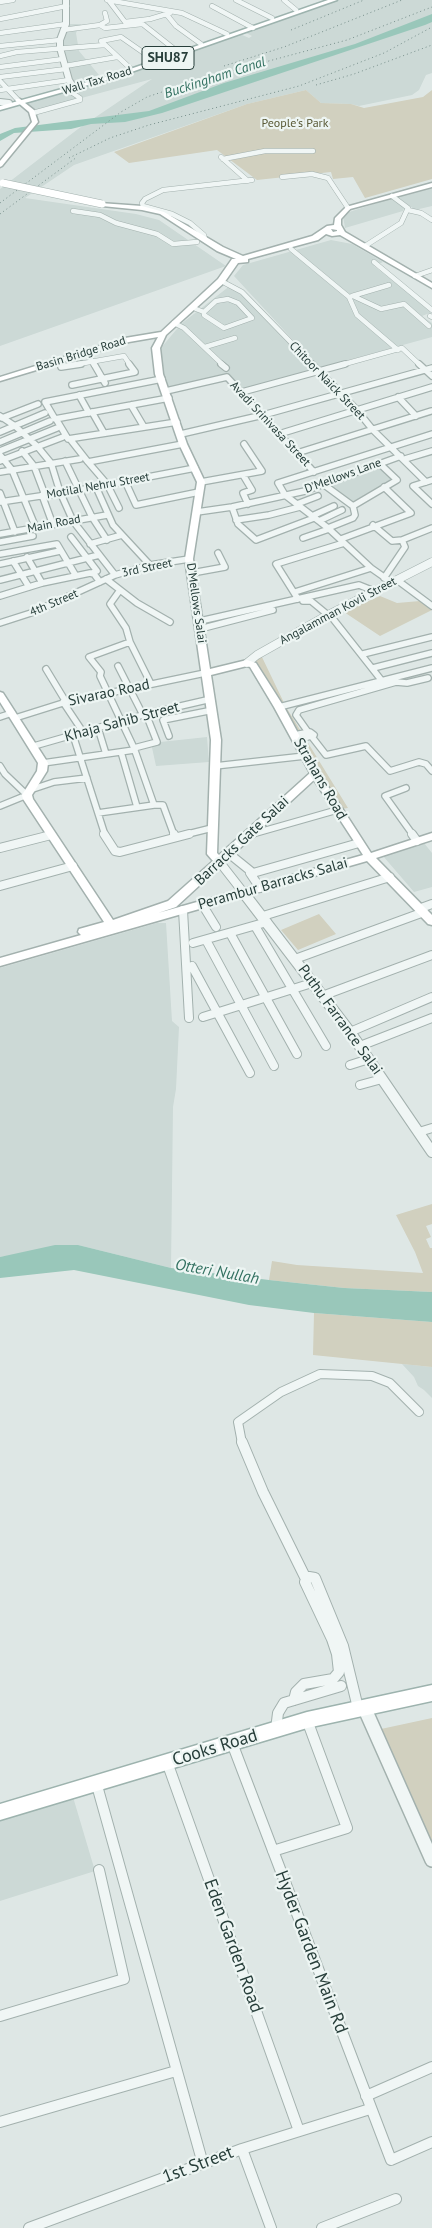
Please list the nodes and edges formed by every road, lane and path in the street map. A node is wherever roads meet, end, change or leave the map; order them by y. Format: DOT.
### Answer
graph roads {
  1 [pos="13,0"];
  2 [pos="108,0"];
  3 [pos="236,0"];
  4 [pos="284,0"];
  5 [pos="334,0"];
  6 [pos="321,1"];
  7 [pos="0,2"];
  8 [pos="66,3"];
  9 [pos="41,4"];
  10 [pos="212,6"];
  11 [pos="46,10"];
  12 [pos="296,10"];
  13 [pos="172,12"];
  14 [pos="105,13"];
  15 [pos="167,15"];
  16 [pos="272,18"];
  17 [pos="0,19"];
  18 [pos="140,22"];
  19 [pos="100,25"];
  20 [pos="64,27"];
  21 [pos="252,27"];
  22 [pos="0,33"];
  23 [pos="227,34"];
  24 [pos="60,40"];
  25 [pos="103,43"];
  26 [pos="201,44"];
  27 [pos="0,46"];
  28 [pos="60,48"];
  29 [pos="178,52"];
  30 [pos="0,56"];
  31 [pos="117,57"];
  32 [pos="63,59"];
  33 [pos="154,60"];
  34 [pos="66,67"];
  35 [pos="0,68"];
  36 [pos="130,68"];
  37 [pos="0,77"];
  38 [pos="0,81"];
  39 [pos="71,86"];
  40 [pos="8,88"];
  41 [pos="0,90"];
  42 [pos="21,103"];
  43 [pos="0,105"];
  44 [pos="33,113"];
  45 [pos="31,124"];
  46 [pos="23,134"];
  47 [pos="312,151"];
  48 [pos="0,158"];
  49 [pos="0,165"];
  50 [pos="282,177"];
  51 [pos="432,183"];
  52 [pos="1,184"];
  53 [pos="392,196"];
  54 [pos="347,208"];
  55 [pos="408,210"];
  56 [pos="73,211"];
  57 [pos="432,220"];
  58 [pos="339,230"];
  59 [pos="329,231"];
  60 [pos="201,241"];
  61 [pos="365,246"];
  62 [pos="291,249"];
  63 [pos="240,259"];
  64 [pos="374,262"];
  65 [pos="432,270"];
  66 [pos="414,276"];
  67 [pos="226,283"];
  68 [pos="388,285"];
  69 [pos="432,286"];
  70 [pos="351,296"];
  71 [pos="196,309"];
  72 [pos="432,310"];
  73 [pos="204,312"];
  74 [pos="176,324"];
  75 [pos="429,326"];
  76 [pos="165,335"];
  77 [pos="235,338"];
  78 [pos="205,347"];
  79 [pos="400,349"];
  80 [pos="87,352"];
  81 [pos="93,362"];
  82 [pos="61,368"];
  83 [pos="226,368"];
  84 [pos="432,368"];
  85 [pos="425,370"];
  86 [pos="319,372"];
  87 [pos="432,376"];
  88 [pos="0,379"];
  89 [pos="103,379"];
  90 [pos="162,379"];
  91 [pos="72,385"];
  92 [pos="432,387"];
  93 [pos="109,389"];
  94 [pos="242,392"];
  95 [pos="340,393"];
  96 [pos="167,394"];
  97 [pos="79,395"];
  98 [pos="398,397"];
  99 [pos="38,404"];
  100 [pos="131,405"];
  101 [pos="356,409"];
  102 [pos="432,411"];
  103 [pos="91,412"];
  104 [pos="45,413"];
  105 [pos="263,415"];
  106 [pos="416,416"];
  107 [pos="1,417"];
  108 [pos="53,420"];
  109 [pos="177,422"];
  110 [pos="15,426"];
  111 [pos="144,426"];
  112 [pos="57,428"];
  113 [pos="373,430"];
  114 [pos="0,432"];
  115 [pos="22,433"];
  116 [pos="104,433"];
  117 [pos="181,434"];
  118 [pos="279,434"];
  119 [pos="432,434"];
  120 [pos="63,437"];
  121 [pos="70,439"];
  122 [pos="29,440"];
  123 [pos="0,442"];
  124 [pos="183,444"];
  125 [pos="244,444"];
  126 [pos="37,446"];
  127 [pos="392,447"];
  128 [pos="0,451"];
  129 [pos="22,451"];
  130 [pos="432,451"];
  131 [pos="297,454"];
  132 [pos="1,458"];
  133 [pos="403,458"];
  134 [pos="80,459"];
  135 [pos="65,461"];
  136 [pos="88,462"];
  137 [pos="51,463"];
  138 [pos="379,464"];
  139 [pos="34,466"];
  140 [pos="195,468"];
  141 [pos="12,470"];
  142 [pos="0,472"];
  143 [pos="314,472"];
  144 [pos="243,475"];
  145 [pos="125,481"];
  146 [pos="429,481"];
  147 [pos="202,482"];
  148 [pos="107,484"];
  149 [pos="324,484"];
  150 [pos="96,487"];
  151 [pos="384,487"];
  152 [pos="80,490"];
  153 [pos="60,492"];
  154 [pos="199,492"];
  155 [pos="0,493"];
  156 [pos="44,495"];
  157 [pos="285,495"];
  158 [pos="318,496"];
  159 [pos="23,498"];
  160 [pos="2,502"];
  161 [pos="248,504"];
  162 [pos="432,504"];
  163 [pos="299,506"];
  164 [pos="334,506"];
  165 [pos="353,506"];
  166 [pos="232,507"];
  167 [pos="119,508"];
  168 [pos="342,510"];
  169 [pos="196,512"];
  170 [pos="107,515"];
  171 [pos="92,517"];
  172 [pos="315,518"];
  173 [pos="236,520"];
  174 [pos="73,521"];
  175 [pos="53,525"];
  176 [pos="373,525"];
  177 [pos="36,528"];
  178 [pos="328,528"];
  179 [pos="432,528"];
  180 [pos="15,532"];
  181 [pos="0,534"];
  182 [pos="122,535"];
  183 [pos="33,536"];
  184 [pos="71,537"];
  185 [pos="303,538"];
  186 [pos="107,540"];
  187 [pos="402,540"];
  188 [pos="342,541"];
  189 [pos="1,542"];
  190 [pos="90,544"];
  191 [pos="40,547"];
  192 [pos="60,551"];
  193 [pos="218,552"];
  194 [pos="3,554"];
  195 [pos="44,554"];
  196 [pos="98,555"];
  197 [pos="27,557"];
  198 [pos="88,558"];
  199 [pos="189,559"];
  200 [pos="12,562"];
  201 [pos="432,562"];
  202 [pos="0,564"];
  203 [pos="67,564"];
  204 [pos="150,565"];
  205 [pos="52,568"];
  206 [pos="371,568"];
  207 [pos="36,571"];
  208 [pos="92,573"];
  209 [pos="192,573"];
  210 [pos="115,575"];
  211 [pos="21,576"];
  212 [pos="76,576"];
  213 [pos="1,578"];
  214 [pos="62,579"];
  215 [pos="103,580"];
  216 [pos="391,580"];
  217 [pos="42,583"];
  218 [pos="29,587"];
  219 [pos="120,590"];
  220 [pos="374,591"];
  221 [pos="295,592"];
  222 [pos="0,596"];
  223 [pos="298,599"];
  224 [pos="432,606"];
  225 [pos="329,615"];
  226 [pos="170,622"];
  227 [pos="0,623"];
  228 [pos="200,625"];
  229 [pos="432,637"];
  230 [pos="130,642"];
  231 [pos="432,653"];
  232 [pos="363,654"];
  233 [pos="246,663"];
  234 [pos="118,666"];
  235 [pos="373,668"];
  236 [pos="432,668"];
  237 [pos="46,669"];
  238 [pos="205,673"];
  239 [pos="428,678"];
  240 [pos="382,681"];
  241 [pos="151,684"];
  242 [pos="130,689"];
  243 [pos="108,693"];
  244 [pos="0,695"];
  245 [pos="211,699"];
  246 [pos="65,702"];
  247 [pos="279,707"];
  248 [pos="213,710"];
  249 [pos="144,714"];
  250 [pos="13,716"];
  251 [pos="0,717"];
  252 [pos="121,721"];
  253 [pos="98,728"];
  254 [pos="83,732"];
  255 [pos="73,735"];
  256 [pos="310,735"];
  257 [pos="169,736"];
  258 [pos="296,738"];
  259 [pos="34,746"];
  260 [pos="134,749"];
  261 [pos="121,752"];
  262 [pos="106,754"];
  263 [pos="305,756"];
  264 [pos="81,758"];
  265 [pos="43,764"];
  266 [pos="0,766"];
  267 [pos="215,766"];
  268 [pos="432,771"];
  269 [pos="314,774"];
  270 [pos="87,778"];
  271 [pos="406,788"];
  272 [pos="28,792"];
  273 [pos="154,805"];
  274 [pos="0,806"];
  275 [pos="138,807"];
  276 [pos="337,810"];
  277 [pos="98,813"];
  278 [pos="212,828"];
  279 [pos="50,835"];
  280 [pos="247,836"];
  281 [pos="432,836"];
  282 [pos="175,837"];
  283 [pos="417,841"];
  284 [pos="360,843"];
  285 [pos="0,848"];
  286 [pos="227,852"];
  287 [pos="370,857"];
  288 [pos="218,860"];
  289 [pos="73,866"];
  290 [pos="250,873"];
  291 [pos="390,877"];
  292 [pos="0,886"];
  293 [pos="260,888"];
  294 [pos="243,892"];
  295 [pos="202,904"];
  296 [pos="432,904"];
  297 [pos="183,910"];
  298 [pos="422,910"];
  299 [pos="265,919"];
  300 [pos="432,921"];
  301 [pos="255,926"];
  302 [pos="113,927"];
  303 [pos="216,927"];
  304 [pos="230,933"];
  305 [pos="206,940"];
  306 [pos="193,943"];
  307 [pos="432,955"];
  308 [pos="0,956"];
  309 [pos="295,959"];
  310 [pos="0,962"];
  311 [pos="192,966"];
  312 [pos="312,983"];
  313 [pos="293,989"];
  314 [pos="322,996"];
  315 [pos="266,997"];
  316 [pos="432,997"];
  317 [pos="242,1005"];
  318 [pos="217,1013"];
  319 [pos="203,1017"];
  320 [pos="190,1018"];
  321 [pos="432,1018"];
  322 [pos="350,1032"];
  323 [pos="326,1046"];
  324 [pos="360,1046"];
  325 [pos="297,1054"];
  326 [pos="369,1059"];
  327 [pos="350,1065"];
  328 [pos="274,1066"];
  329 [pos="250,1074"];
  330 [pos="382,1078"];
  331 [pos="360,1085"];
  332 [pos="432,1128"];
  333 [pos="419,1132"];
  334 [pos="432,1152"];
  335 [pos="419,1412"];
  336 [pos="306,1579"];
  337 [pos="341,1686"];
  338 [pos="432,1692"];
  339 [pos="294,1700"];
  340 [pos="361,1707"];
  341 [pos="306,1720"];
  342 [pos="276,1729"];
  343 [pos="232,1743"];
  344 [pos="167,1762"];
  345 [pos="96,1782"];
  346 [pos="0,1812"];
  347 [pos="273,1851"];
  348 [pos="432,1860"];
  349 [pos="98,1870"];
  350 [pos="0,2016"];
  351 [pos="432,2067"];
  352 [pos="176,2071"];
  353 [pos="366,2096"];
  354 [pos="370,2109"];
  355 [pos="0,2122"];
  356 [pos="299,2131"];
  357 [pos="432,2142"];
  358 [pos="242,2149"];
  359 [pos="203,2164"];
  360 [pos="396,2199"];
  361 [pos="28,2228"];
  362 [pos="271,2228"];
  363 [pos="322,2228"];
  1 -- 7 [label="street"];
  2 -- 13 [label="street"];
  2 -- 18 [label="street"];
  3 -- 16 [label="street"];
  4 -- 12 [label="street"];
  5 -- 6 [label="main road, Wall Tax Road / SHU87"];
  6 -- 12 [label="main road, Wall Tax Road / SHU87"];
  6 -- 21 [label="main road, Wall Tax Road / SHU87"];
  8 -- 11 [label="street"];
  8 -- 20 [label="street"];
  9 -- 11 [label="street"];
  10 -- 21 [label="street"];
  11 -- 17 [label="street"];
  12 -- 16 [label="main road, Wall Tax Road / SHU87"];
  13 -- 15 [label="street"];
  13 -- 23 [label="street"];
  14 -- 19 [label="street"];
  15 -- 18 [label="street"];
  15 -- 26 [label="street"];
  16 -- 21 [label="main road, Wall Tax Road / SHU87"];
  18 -- 19 [label="street"];
  18 -- 29 [label="street"];
  19 -- 20 [label="street"];
  20 -- 22 [label="street"];
  20 -- 24 [label="street"];
  21 -- 23 [label="main road, Wall Tax Road / SHU87"];
  21 -- 39 [label="main road, Wall Tax Road / SHU87"];
  23 -- 26 [label="main road, Wall Tax Road / SHU87"];
  24 -- 27 [label="street"];
  24 -- 28 [label="street"];
  25 -- 28 [label="street"];
  25 -- 31 [label="street"];
  25 -- 33 [label="street"];
  26 -- 29 [label="main road, Wall Tax Road / SHU87"];
  28 -- 30 [label="street"];
  28 -- 32 [label="street"];
  29 -- 33 [label="main road, Wall Tax Road / SHU87"];
  31 -- 34 [label="street"];
  31 -- 36 [label="street"];
  32 -- 34 [label="street"];
  32 -- 35 [label="street"];
  33 -- 36 [label="main road, Wall Tax Road / SHU87"];
  34 -- 37 [label="street"];
  34 -- 39 [label="street"];
  36 -- 39 [label="main road, Wall Tax Road / SHU87"];
  38 -- 40 [label="street"];
  39 -- 40 [label="street"];
  39 -- 42 [label="main road, Wall Tax Road / SHU87"];
  39 -- 44 [label="street"];
  40 -- 41 [label="street"];
  40 -- 42 [label="street"];
  42 -- 43 [label="main road, Wall Tax Road / SHU87"];
  42 -- 43 [label="main road, Wall Tax Road / SHU87"];
  42 -- 44 [label="main road"];
  42 -- 45 [label="main road"];
  44 -- 45 [label="main road"];
  45 -- 46 [label="main road"];
  46 -- 48 [label="main road"];
  46 -- 49 [label="main road"];
  47 -- 60 [label="street"];
  50 -- 54 [label="street"];
  51 -- 53 [label="main road"];
  51 -- 54 [label="main road"];
  52 -- 60 [label="main road"];
  53 -- 54 [label="main road"];
  53 -- 55 [label="street"];
  54 -- 58 [label="main road"];
  54 -- 59 [label="main road"];
  55 -- 57 [label="street"];
  55 -- 61 [label="street"];
  56 -- 60 [label="street"];
  58 -- 59 [label="main road"];
  58 -- 61 [label="main road"];
  59 -- 62 [label="main road"];
  59 -- 63 [label="main road"];
  60 -- 63 [label="main road"];
  61 -- 66 [label="main road"];
  62 -- 63 [label="main road"];
  62 -- 70 [label="street"];
  63 -- 67 [label="main road"];
  63 -- 74 [label="main road"];
  64 -- 72 [label="street"];
  65 -- 66 [label="street"];
  66 -- 69 [label="main road"];
  67 -- 71 [label="main road"];
  67 -- 86 [label="street, Chitoor Naick Street"];
  68 -- 70 [label="street"];
  70 -- 75 [label="street"];
  70 -- 79 [label="street"];
  71 -- 73 [label="street"];
  71 -- 74 [label="main road"];
  73 -- 73 [label="street"];
  74 -- 76 [label="main road"];
  74 -- 78 [label="street"];
  76 -- 80 [label="main road, Basin Bridge Road"];
  76 -- 90 [label="main road"];
  77 -- 78 [label="street"];
  78 -- 83 [label="street"];
  79 -- 85 [label="street"];
  79 -- 86 [label="street"];
  80 -- 81 [label="street"];
  80 -- 88 [label="main road, Basin Bridge Road"];
  81 -- 82 [label="street"];
  81 -- 89 [label="street"];
  81 -- 89 [label="street"];
  84 -- 85 [label="street"];
  85 -- 87 [label="street"];
  85 -- 95 [label="street"];
  86 -- 94 [label="street"];
  86 -- 95 [label="street, Chitoor Naick Street"];
  89 -- 91 [label="street"];
  89 -- 93 [label="street"];
  90 -- 93 [label="street"];
  90 -- 96 [label="main road"];
  92 -- 98 [label="street"];
  93 -- 97 [label="street"];
  94 -- 96 [label="street, Avadi Srinivasa Street"];
  94 -- 105 [label="street, Avadi Srinivasa Street"];
  95 -- 101 [label="street, Chitoor Naick Street"];
  95 -- 105 [label="street"];
  96 -- 100 [label="street"];
  96 -- 109 [label="main road"];
  97 -- 103 [label="street"];
  97 -- 108 [label="street"];
  98 -- 101 [label="street"];
  98 -- 106 [label="street"];
  99 -- 107 [label="street"];
  100 -- 103 [label="street"];
  100 -- 111 [label="street"];
  101 -- 113 [label="street, Chitoor Naick Street"];
  101 -- 118 [label="street"];
  102 -- 106 [label="street"];
  103 -- 108 [label="street"];
  103 -- 116 [label="street"];
  104 -- 110 [label="street"];
  105 -- 117 [label="street"];
  105 -- 118 [label="street, Avadi Srinivasa Street"];
  106 -- 113 [label="street"];
  107 -- 110 [label="street"];
  108 -- 115 [label="street"];
  108 -- 121 [label="street"];
  109 -- 111 [label="street"];
  109 -- 117 [label="main road"];
  110 -- 114 [label="street"];
  110 -- 115 [label="street"];
  111 -- 116 [label="street"];
  112 -- 122 [label="street"];
  113 -- 127 [label="street, Chitoor Naick Street"];
  113 -- 131 [label="street"];
  115 -- 122 [label="street"];
  115 -- 123 [label="street"];
  116 -- 121 [label="street"];
  117 -- 124 [label="main road"];
  118 -- 131 [label="street, Avadi Srinivasa Street"];
  119 -- 127 [label="street"];
  120 -- 126 [label="street"];
  121 -- 136 [label="street"];
  122 -- 126 [label="street"];
  122 -- 128 [label="street"];
  124 -- 136 [label="street"];
  124 -- 140 [label="main road"];
  125 -- 144 [label="street"];
  126 -- 129 [label="street"];
  126 -- 137 [label="street"];
  127 -- 133 [label="street, Chitoor Naick Street"];
  127 -- 143 [label="street"];
  129 -- 132 [label="street"];
  129 -- 139 [label="street"];
  130 -- 133 [label="street, D'Mellows Lane"];
  131 -- 143 [label="street, Avadi Srinivasa Street"];
  132 -- 141 [label="street"];
  133 -- 138 [label="street, D'Mellows Lane"];
  133 -- 146 [label="street, Chitoor Naick Street"];
  134 -- 135 [label="street"];
  135 -- 137 [label="street"];
  135 -- 152 [label="street"];
  136 -- 148 [label="street"];
  137 -- 139 [label="street"];
  137 -- 153 [label="street"];
  138 -- 149 [label="street, D'Mellows Lane"];
  138 -- 151 [label="street"];
  139 -- 141 [label="street"];
  139 -- 156 [label="street"];
  140 -- 145 [label="street, Motilal Nehru Street"];
  140 -- 147 [label="main road"];
  141 -- 142 [label="street"];
  141 -- 159 [label="street"];
  143 -- 157 [label="street"];
  144 -- 147 [label="street"];
  144 -- 161 [label="street"];
  145 -- 148 [label="street, Motilal Nehru Street"];
  145 -- 154 [label="street"];
  146 -- 162 [label="street"];
  147 -- 154 [label="main road, D'Mellows Salai"];
  148 -- 150 [label="street, Motilal Nehru Street"];
  148 -- 167 [label="street"];
  149 -- 157 [label="street, D'Mellows Lane"];
  149 -- 165 [label="street"];
  150 -- 152 [label="street, Motilal Nehru Street"];
  150 -- 170 [label="street"];
  151 -- 165 [label="street"];
  151 -- 176 [label="street"];
  152 -- 153 [label="street, Motilal Nehru Street"];
  152 -- 171 [label="street"];
  153 -- 156 [label="street, Motilal Nehru Street"];
  153 -- 174 [label="street"];
  154 -- 169 [label="main road, D'Mellows Salai"];
  155 -- 160 [label="street"];
  156 -- 159 [label="street, Motilal Nehru Street"];
  156 -- 175 [label="street"];
  157 -- 161 [label="street, D'Mellows Lane"];
  157 -- 163 [label="street"];
  158 -- 163 [label="street"];
  159 -- 160 [label="street, Motilal Nehru Street"];
  159 -- 177 [label="street"];
  160 -- 180 [label="street"];
  161 -- 166 [label="street, D'Mellows Lane"];
  163 -- 172 [label="street"];
  163 -- 173 [label="street"];
  164 -- 172 [label="street"];
  165 -- 178 [label="street"];
  166 -- 169 [label="street, D'Mellows Lane"];
  166 -- 173 [label="street"];
  168 -- 172 [label="street"];
  169 -- 199 [label="main road, D'Mellows Salai"];
  170 -- 171 [label="street, Main Road"];
  170 -- 182 [label="street"];
  171 -- 174 [label="street, Main Road"];
  171 -- 186 [label="street"];
  172 -- 173 [label="street"];
  172 -- 178 [label="street"];
  174 -- 175 [label="street, Main Road"];
  174 -- 190 [label="street"];
  175 -- 177 [label="street, Main Road"];
  176 -- 187 [label="street"];
  176 -- 188 [label="street"];
  177 -- 180 [label="street, Main Road"];
  178 -- 185 [label="street"];
  178 -- 188 [label="street"];
  179 -- 187 [label="street"];
  180 -- 181 [label="street, Main Road"];
  182 -- 186 [label="street"];
  182 -- 204 [label="street"];
  183 -- 189 [label="street"];
  184 -- 198 [label="street"];
  186 -- 190 [label="street"];
  187 -- 216 [label="street"];
  188 -- 206 [label="street"];
  188 -- 221 [label="street"];
  189 -- 194 [label="street"];
  190 -- 196 [label="street"];
  191 -- 192 [label="street"];
  191 -- 194 [label="street"];
  191 -- 195 [label="street"];
  192 -- 195 [label="street"];
  192 -- 203 [label="street"];
  193 -- 209 [label="street"];
  194 -- 200 [label="street"];
  195 -- 197 [label="street"];
  195 -- 205 [label="street"];
  196 -- 198 [label="street"];
  196 -- 210 [label="street"];
  197 -- 200 [label="street"];
  197 -- 207 [label="street"];
  198 -- 203 [label="street"];
  198 -- 208 [label="street"];
  199 -- 204 [label="street, 3rd Street"];
  199 -- 209 [label="main road, D'Mellows Salai"];
  200 -- 202 [label="street"];
  200 -- 211 [label="street"];
  201 -- 216 [label="street, Angalamman Kovli Street"];
  203 -- 205 [label="street"];
  203 -- 212 [label="street"];
  204 -- 210 [label="street, 3rd Street"];
  205 -- 207 [label="street"];
  205 -- 214 [label="street"];
  206 -- 216 [label="street"];
  206 -- 221 [label="street"];
  207 -- 211 [label="street"];
  207 -- 217 [label="street"];
  208 -- 212 [label="street"];
  208 -- 215 [label="street"];
  209 -- 228 [label="main road, D'Mellows Salai"];
  210 -- 215 [label="street, 3rd Street"];
  211 -- 213 [label="street"];
  211 -- 218 [label="street"];
  212 -- 214 [label="street"];
  214 -- 217 [label="street"];
  215 -- 219 [label="street"];
  215 -- 227 [label="street, 4th Street"];
  216 -- 220 [label="street, Angalamman Kovli Street"];
  216 -- 224 [label="street"];
  217 -- 218 [label="street"];
  218 -- 222 [label="street"];
  219 -- 226 [label="street"];
  219 -- 230 [label="street"];
  220 -- 223 [label="street"];
  220 -- 225 [label="street, Angalamman Kovli Street"];
  221 -- 223 [label="street"];
  223 -- 228 [label="street"];
  225 -- 228 [label="street"];
  225 -- 232 [label="street"];
  225 -- 233 [label="street, Angalamman Kovli Street"];
  228 -- 238 [label="main road, D'Mellows Salai"];
  229 -- 232 [label="street"];
  230 -- 241 [label="street"];
  230 -- 243 [label="street"];
  231 -- 235 [label="street"];
  232 -- 235 [label="street"];
  233 -- 238 [label="main road"];
  233 -- 247 [label="main road, Strahans Road"];
  234 -- 242 [label="street"];
  235 -- 240 [label="street"];
  236 -- 240 [label="street"];
  237 -- 246 [label="street"];
  238 -- 241 [label="street, Sivarao Road"];
  238 -- 245 [label="main road, D'Mellows Salai"];
  239 -- 256 [label="street"];
  240 -- 247 [label="street"];
  241 -- 242 [label="street, Sivarao Road"];
  242 -- 243 [label="street, Sivarao Road"];
  242 -- 249 [label="street"];
  243 -- 246 [label="street, Sivarao Road"];
  243 -- 252 [label="street"];
  244 -- 250 [label="main road"];
  245 -- 248 [label="main road, D'Mellows Salai"];
  245 -- 249 [label="street, Khaja Sahib Street"];
  246 -- 250 [label="street, Sivarao Road"];
  246 -- 254 [label="street"];
  247 -- 258 [label="main road, Strahans Road"];
  248 -- 257 [label="street"];
  248 -- 267 [label="main road, D'Mellows Salai"];
  249 -- 252 [label="street, Khaja Sahib Street"];
  249 -- 260 [label="street"];
  250 -- 251 [label="street, Sivarao Road"];
  250 -- 259 [label="main road"];
  252 -- 253 [label="street, Khaja Sahib Street"];
  252 -- 260 [label="street"];
  253 -- 254 [label="street, Khaja Sahib Street"];
  253 -- 262 [label="street"];
  254 -- 255 [label="street, Khaja Sahib Street"];
  255 -- 259 [label="street, Khaja Sahib Street"];
  255 -- 264 [label="street"];
  256 -- 258 [label="street"];
  256 -- 268 [label="street"];
  258 -- 263 [label="main road, Strahans Road"];
  259 -- 265 [label="main road"];
  260 -- 261 [label="street"];
  260 -- 273 [label="street"];
  261 -- 262 [label="street"];
  261 -- 275 [label="street"];
  262 -- 264 [label="street"];
  263 -- 267 [label="street"];
  263 -- 269 [label="main road, Strahans Road"];
  264 -- 265 [label="street"];
  264 -- 270 [label="street"];
  265 -- 272 [label="main road"];
  266 -- 272 [label="street"];
  267 -- 278 [label="main road, D'Mellows Salai"];
  269 -- 276 [label="main road, Strahans Road"];
  269 -- 280 [label="main road, Barracks Gate Salai"];
  270 -- 272 [label="street"];
  270 -- 277 [label="street"];
  271 -- 283 [label="street"];
  272 -- 274 [label="street"];
  272 -- 279 [label="main road"];
  273 -- 275 [label="street"];
  273 -- 282 [label="street"];
  275 -- 277 [label="street"];
  276 -- 280 [label="street"];
  276 -- 284 [label="main road, Strahans Road"];
  277 -- 282 [label="street"];
  278 -- 282 [label="street"];
  278 -- 288 [label="main road, D'Mellows Salai"];
  279 -- 285 [label="street"];
  279 -- 289 [label="main road"];
  280 -- 286 [label="main road, Barracks Gate Salai"];
  281 -- 283 [label="main road, Perambur Barracks Salai"];
  283 -- 287 [label="main road, Perambur Barracks Salai"];
  284 -- 287 [label="main road, Strahans Road"];
  284 -- 290 [label="street"];
  286 -- 288 [label="main road, Barracks Gate Salai"];
  286 -- 290 [label="street"];
  287 -- 291 [label="main road, Strahans Road"];
  287 -- 293 [label="main road, Perambur Barracks Salai"];
  288 -- 294 [label="street"];
  288 -- 302 [label="main road, Barracks Gate Salai"];
  289 -- 292 [label="street"];
  289 -- 302 [label="main road"];
  290 -- 293 [label="street"];
  291 -- 298 [label="main road, Strahans Road"];
  291 -- 299 [label="street"];
  293 -- 294 [label="main road, Perambur Barracks Salai"];
  294 -- 295 [label="main road, Perambur Barracks Salai"];
  294 -- 299 [label="street, Puthu Farrance Salai"];
  295 -- 297 [label="main road, Perambur Barracks Salai"];
  295 -- 303 [label="street"];
  296 -- 298 [label="street"];
  297 -- 302 [label="main road, Perambur Barracks Salai"];
  297 -- 320 [label="street"];
  298 -- 300 [label="main road, Strahans Road"];
  298 -- 309 [label="street"];
  299 -- 301 [label="street"];
  299 -- 309 [label="street, Puthu Farrance Salai"];
  301 -- 304 [label="street"];
  301 -- 313 [label="street"];
  302 -- 308 [label="main road"];
  302 -- 310 [label="main road"];
  304 -- 305 [label="street"];
  304 -- 315 [label="street"];
  305 -- 306 [label="street"];
  305 -- 317 [label="street"];
  307 -- 314 [label="street"];
  309 -- 312 [label="street, Puthu Farrance Salai"];
  311 -- 318 [label="street"];
  312 -- 313 [label="street"];
  312 -- 314 [label="street, Puthu Farrance Salai"];
  313 -- 315 [label="street"];
  313 -- 323 [label="street"];
  314 -- 322 [label="street, Puthu Farrance Salai"];
  315 -- 317 [label="street"];
  315 -- 325 [label="street"];
  316 -- 322 [label="street"];
  317 -- 318 [label="street"];
  317 -- 328 [label="street"];
  318 -- 319 [label="street"];
  318 -- 329 [label="street"];
  321 -- 324 [label="street"];
  322 -- 324 [label="street, Puthu Farrance Salai"];
  324 -- 326 [label="street, Puthu Farrance Salai"];
  326 -- 327 [label="street"];
  326 -- 330 [label="street, Puthu Farrance Salai"];
  330 -- 331 [label="street"];
  330 -- 333 [label="street, Puthu Farrance Salai"];
  332 -- 333 [label="street"];
  333 -- 334 [label="street, Puthu Farrance Salai"];
  335 -- 336 [label="street"];
  336 -- 339 [label="street"];
  336 -- 340 [label="street"];
  337 -- 339 [label="street"];
  338 -- 340 [label="main road, Cooks Road"];
  339 -- 342 [label="street"];
  340 -- 341 [label="main road, Cooks Road"];
  340 -- 348 [label="street"];
  341 -- 342 [label="main road, Cooks Road"];
  341 -- 347 [label="street"];
  342 -- 343 [label="main road, Cooks Road"];
  343 -- 344 [label="main road, Cooks Road"];
  343 -- 347 [label="street, Hyder Garden Main Rd"];
  344 -- 345 [label="main road, Cooks Road"];
  344 -- 356 [label="street, Eden Garden Road"];
  345 -- 346 [label="main road, Cooks Road"];
  345 -- 352 [label="street"];
  347 -- 353 [label="street, Hyder Garden Main Rd"];
  349 -- 350 [label="street"];
  351 -- 353 [label="street"];
  352 -- 355 [label="street"];
  352 -- 359 [label="street"];
  353 -- 354 [label="street, Hyder Garden Main Rd"];
  354 -- 356 [label="street, 1st Street"];
  354 -- 357 [label="street, Hyder Garden Main Rd"];
  356 -- 358 [label="street, 1st Street"];
  358 -- 359 [label="street, 1st Street"];
  358 -- 362 [label="street"];
  359 -- 361 [label="street, 1st Street"];
  360 -- 363 [label="street"];
}
